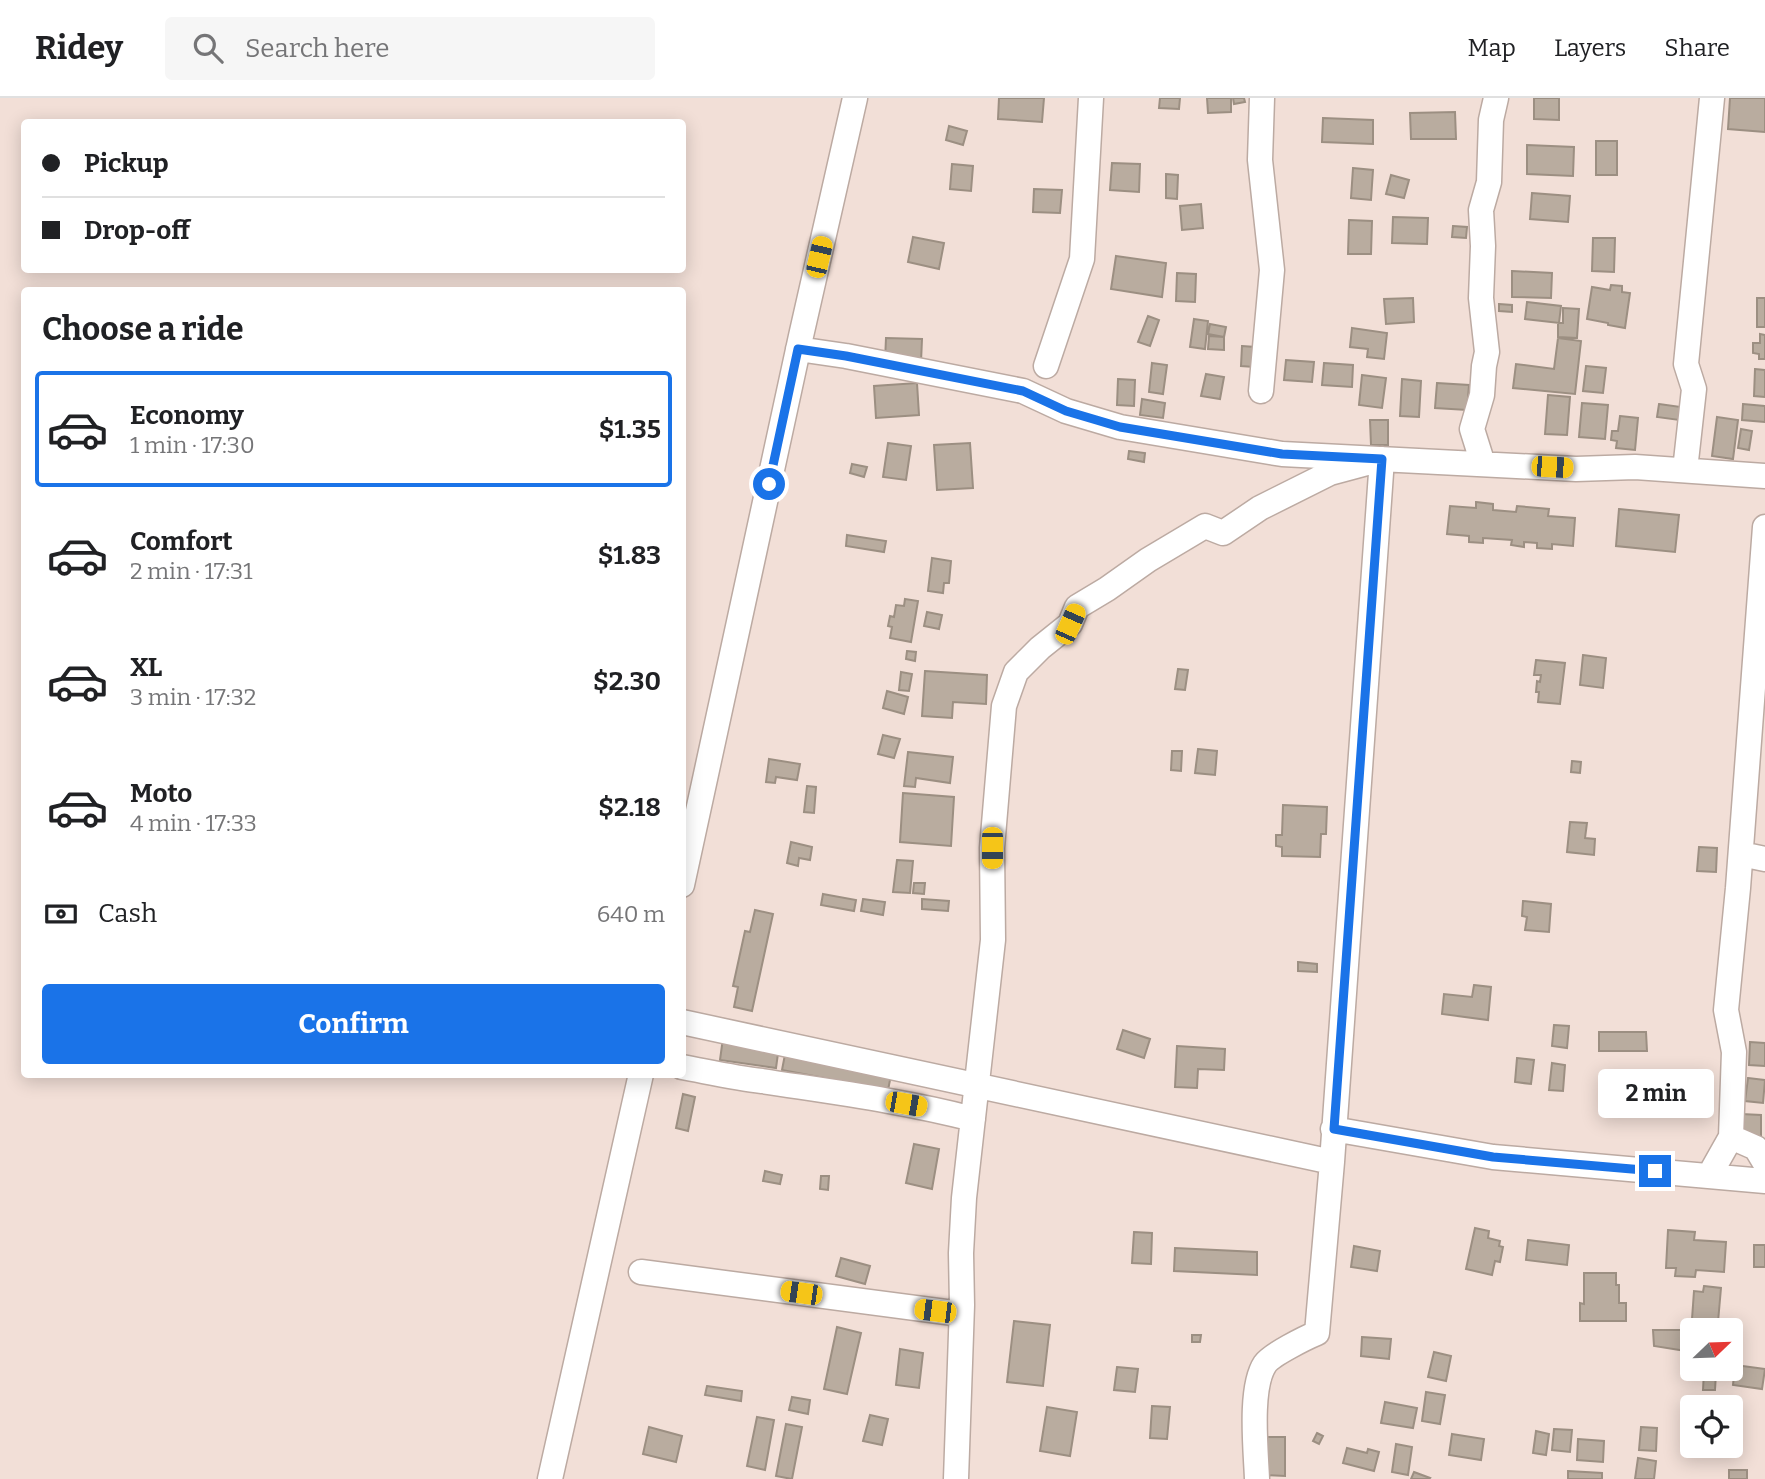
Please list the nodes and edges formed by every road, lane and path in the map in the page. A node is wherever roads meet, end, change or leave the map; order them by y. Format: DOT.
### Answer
graph roads {
  1 [pos="855,98"];
  2 [pos="1091,98"];
  3 [pos="1262,98"];
  4 [pos="1496,98"];
  5 [pos="1712,98"];
  6 [pos="798,349"];
  7 [pos="1046,366"];
  8 [pos="1261,391"];
  9 [pos="1382,459"];
  10 [pos="1483,464"];
  11 [pos="1685,470"];
  12 [pos="1765,475"];
  13 [pos="1765,527"];
  14 [pos="687,840"];
  15 [pos="1741,854"];
  16 [pos="1765,859"];
  17 [pos="686,1023"];
  18 [pos="686,1068"];
  19 [pos="640,1078"];
  20 [pos="977,1086"];
  21 [pos="973,1119"];
  22 [pos="1334,1129"];
  23 [pos="1731,1137"];
  24 [pos="1332,1162"];
  25 [pos="1765,1163"];
  26 [pos="1709,1176"];
  27 [pos="1765,1181"];
  28 [pos="641,1272"];
  29 [pos="961,1314"];
  30 [pos="550,1479"];
  31 [pos="956,1479"];
  32 [pos="1257,1479"];
  1 -- 6 [label="street"];
  2 -- 7 [label="street"];
  3 -- 8 [label="street"];
  4 -- 10 [label="street"];
  5 -- 11 [label="street"];
  6 -- 9 [label="street"];
  6 -- 14 [label="street"];
  9 -- 10 [label="street"];
  9 -- 20 [label="street"];
  9 -- 22 [label="street"];
  10 -- 11 [label="street"];
  11 -- 12 [label="street"];
  13 -- 15 [label="street"];
  15 -- 16 [label="street"];
  15 -- 23 [label="street"];
  17 -- 20 [label="street"];
  18 -- 21 [label="street"];
  19 -- 30 [label="street"];
  20 -- 21 [label="street"];
  20 -- 24 [label="street"];
  21 -- 29 [label="street"];
  22 -- 24 [label="street"];
  22 -- 26 [label="street"];
  23 -- 25 [label="street"];
  23 -- 26 [label="street"];
  24 -- 32 [label="street"];
  26 -- 27 [label="street"];
  28 -- 29 [label="street"];
  29 -- 31 [label="street"];
}
